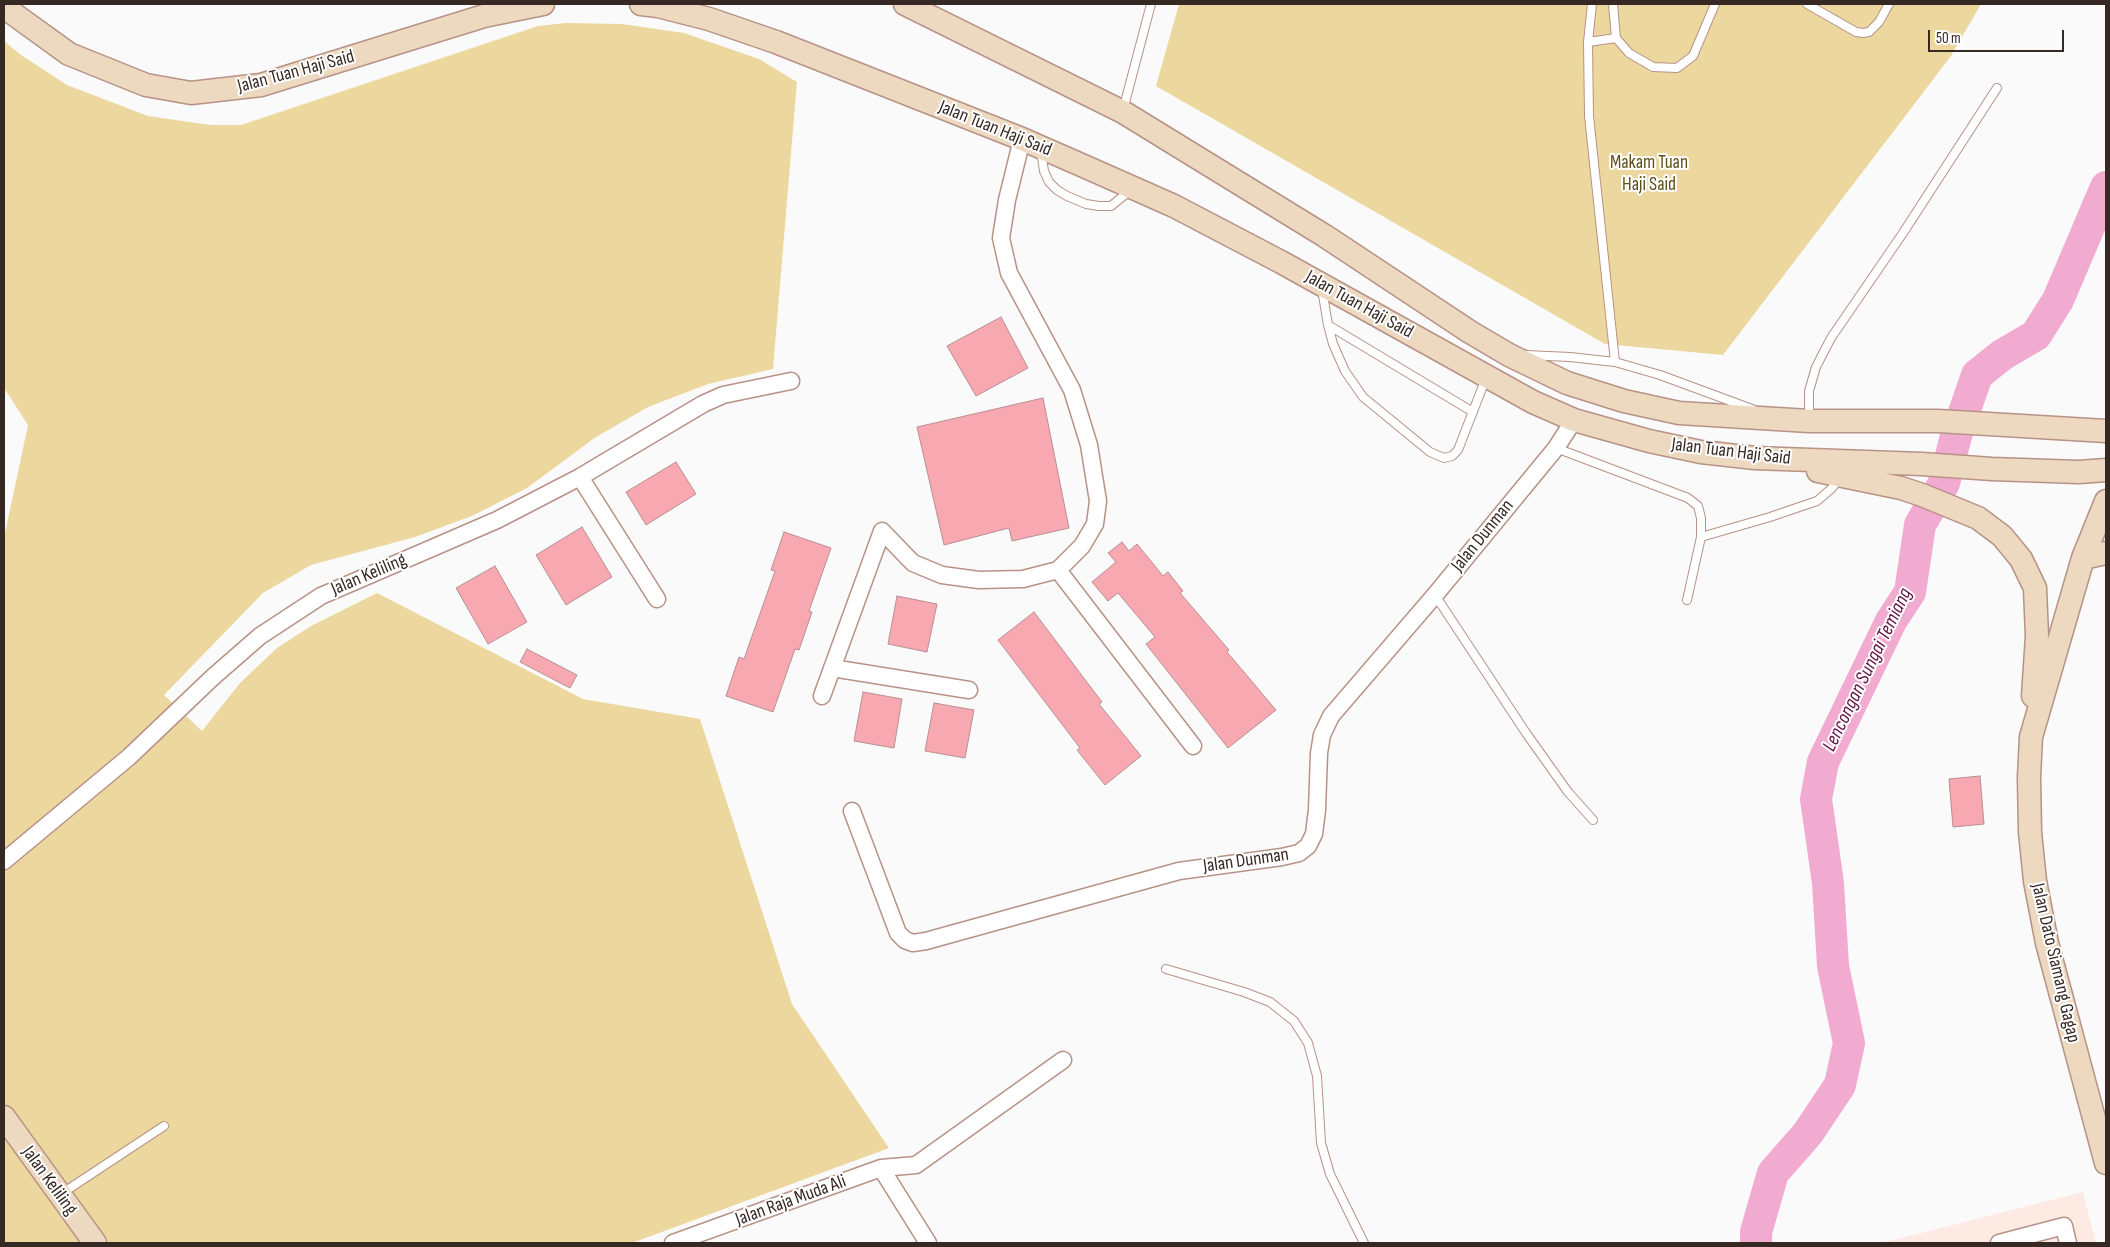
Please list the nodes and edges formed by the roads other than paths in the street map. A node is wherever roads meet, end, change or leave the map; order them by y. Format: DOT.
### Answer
graph roads {
  1 [pos="543,4"];
  2 [pos="641,4"];
  3 [pos="1151,4"];
  4 [pos="1592,4"];
  5 [pos="1614,4"];
  6 [pos="1715,4"];
  7 [pos="1807,4"];
  8 [pos="1889,4"];
  9 [pos="913,5"];
  10 [pos="4,8"];
  11 [pos="1616,38"];
  12 [pos="1588,42"];
  13 [pos="1996,88"];
  14 [pos="1122,112"];
  15 [pos="1031,143"];
  16 [pos="1134,188"];
  17 [pos="1321,285"];
  18 [pos="1328,325"];
  19 [pos="1509,355"];
  20 [pos="1615,362"];
  21 [pos="1486,376"];
  22 [pos="791,381"];
  23 [pos="1472,412"];
  24 [pos="1574,420"];
  25 [pos="1781,420"];
  26 [pos="1809,421"];
  27 [pos="2106,421"];
  28 [pos="2078,429"];
  29 [pos="2106,431"];
  30 [pos="1556,448"];
  31 [pos="1756,458"];
  32 [pos="2106,470"];
  33 [pos="1842,476"];
  34 [pos="580,477"];
  35 [pos="2106,501"];
  36 [pos="1701,537"];
  37 [pos="2106,553"];
  38 [pos="2083,558"];
  39 [pos="1058,570"];
  40 [pos="1435,595"];
  41 [pos="657,599"];
  42 [pos="1687,600"];
  43 [pos="832,668"];
  44 [pos="969,690"];
  45 [pos="822,696"];
  46 [pos="2031,737"];
  47 [pos="1193,746"];
  48 [pos="852,811"];
  49 [pos="1593,820"];
  50 [pos="4,861"];
  51 [pos="1166,969"];
  52 [pos="1064,1060"];
  53 [pos="4,1117"];
  54 [pos="164,1126"];
  55 [pos="2106,1163"];
  56 [pos="880,1168"];
  57 [pos="59,1196"];
  58 [pos="95,1243"];
  59 [pos="673,1243"];
  60 [pos="928,1243"];
  61 [pos="1364,1243"];
  62 [pos="1999,1243"];
  63 [pos="2068,1243"];
  1 -- 10 [label="main road, Jalan Tuan Haji Said"];
  2 -- 15 [label="main road, Jalan Tuan Haji Said"];
  3 -- 14 [label="lane"];
  4 -- 12 [label="lane"];
  5 -- 11 [label="lane"];
  6 -- 11 [label="lane"];
  7 -- 8 [label="lane"];
  9 -- 14 [label="main road, Jalan Tuan Haji Said"];
  11 -- 12 [label="lane"];
  12 -- 20 [label="lane"];
  13 -- 26 [label="lane"];
  14 -- 19 [label="main road, Jalan Tuan Haji Said"];
  15 -- 16 [label="main road, Jalan Tuan Haji Said"];
  15 -- 16 [label="lane"];
  15 -- 39 [label="street"];
  16 -- 17 [label="main road, Jalan Tuan Haji Said"];
  17 -- 18 [label="lane"];
  17 -- 21 [label="main road, Jalan Tuan Haji Said"];
  18 -- 23 [label="lane"];
  18 -- 23 [label="lane"];
  19 -- 20 [label="lane"];
  19 -- 25 [label="main road, Jalan Tuan Haji Said"];
  20 -- 25 [label="lane"];
  21 -- 23 [label="lane"];
  21 -- 24 [label="main road, Jalan Tuan Haji Said"];
  22 -- 34 [label="street, Jalan Keliling"];
  24 -- 30 [label="street, Jalan Dunman"];
  24 -- 31 [label="main road, Jalan Tuan Haji Said"];
  25 -- 26 [label="main road, Jalan Tuan Haji Said"];
  26 -- 28 [label="main road, Jalan Tuan Haji Said"];
  27 -- 28 [label="main road"];
  28 -- 29 [label="main road, Jalan Tuan Haji Said"];
  30 -- 36 [label="lane"];
  30 -- 40 [label="street, Jalan Dunman"];
  31 -- 32 [label="main road, Jalan Tuan Haji Said"];
  31 -- 33 [label="main road"];
  33 -- 36 [label="lane"];
  33 -- 46 [label="main road"];
  34 -- 41 [label="street"];
  34 -- 50 [label="street, Jalan Keliling"];
  35 -- 38 [label="main road, Jalan Dato Siamang Gagap"];
  36 -- 42 [label="lane"];
  37 -- 38 [label="main road"];
  38 -- 46 [label="main road, Jalan Dato Siamang Gagap"];
  39 -- 43 [label="street"];
  39 -- 47 [label="street"];
  40 -- 48 [label="street, Jalan Dunman"];
  40 -- 49 [label="lane"];
  43 -- 44 [label="street"];
  43 -- 45 [label="street"];
  46 -- 55 [label="main road, Jalan Dato Siamang Gagap"];
  51 -- 61 [label="lane"];
  52 -- 56 [label="street, Jalan Raja Muda Ali"];
  53 -- 57 [label="main road, Jalan Keliling"];
  54 -- 57 [label="lane"];
  56 -- 59 [label="street, Jalan Raja Muda Ali"];
  56 -- 60 [label="street"];
  57 -- 58 [label="main road, Jalan Keliling"];
  62 -- 63 [label="street"];
}
